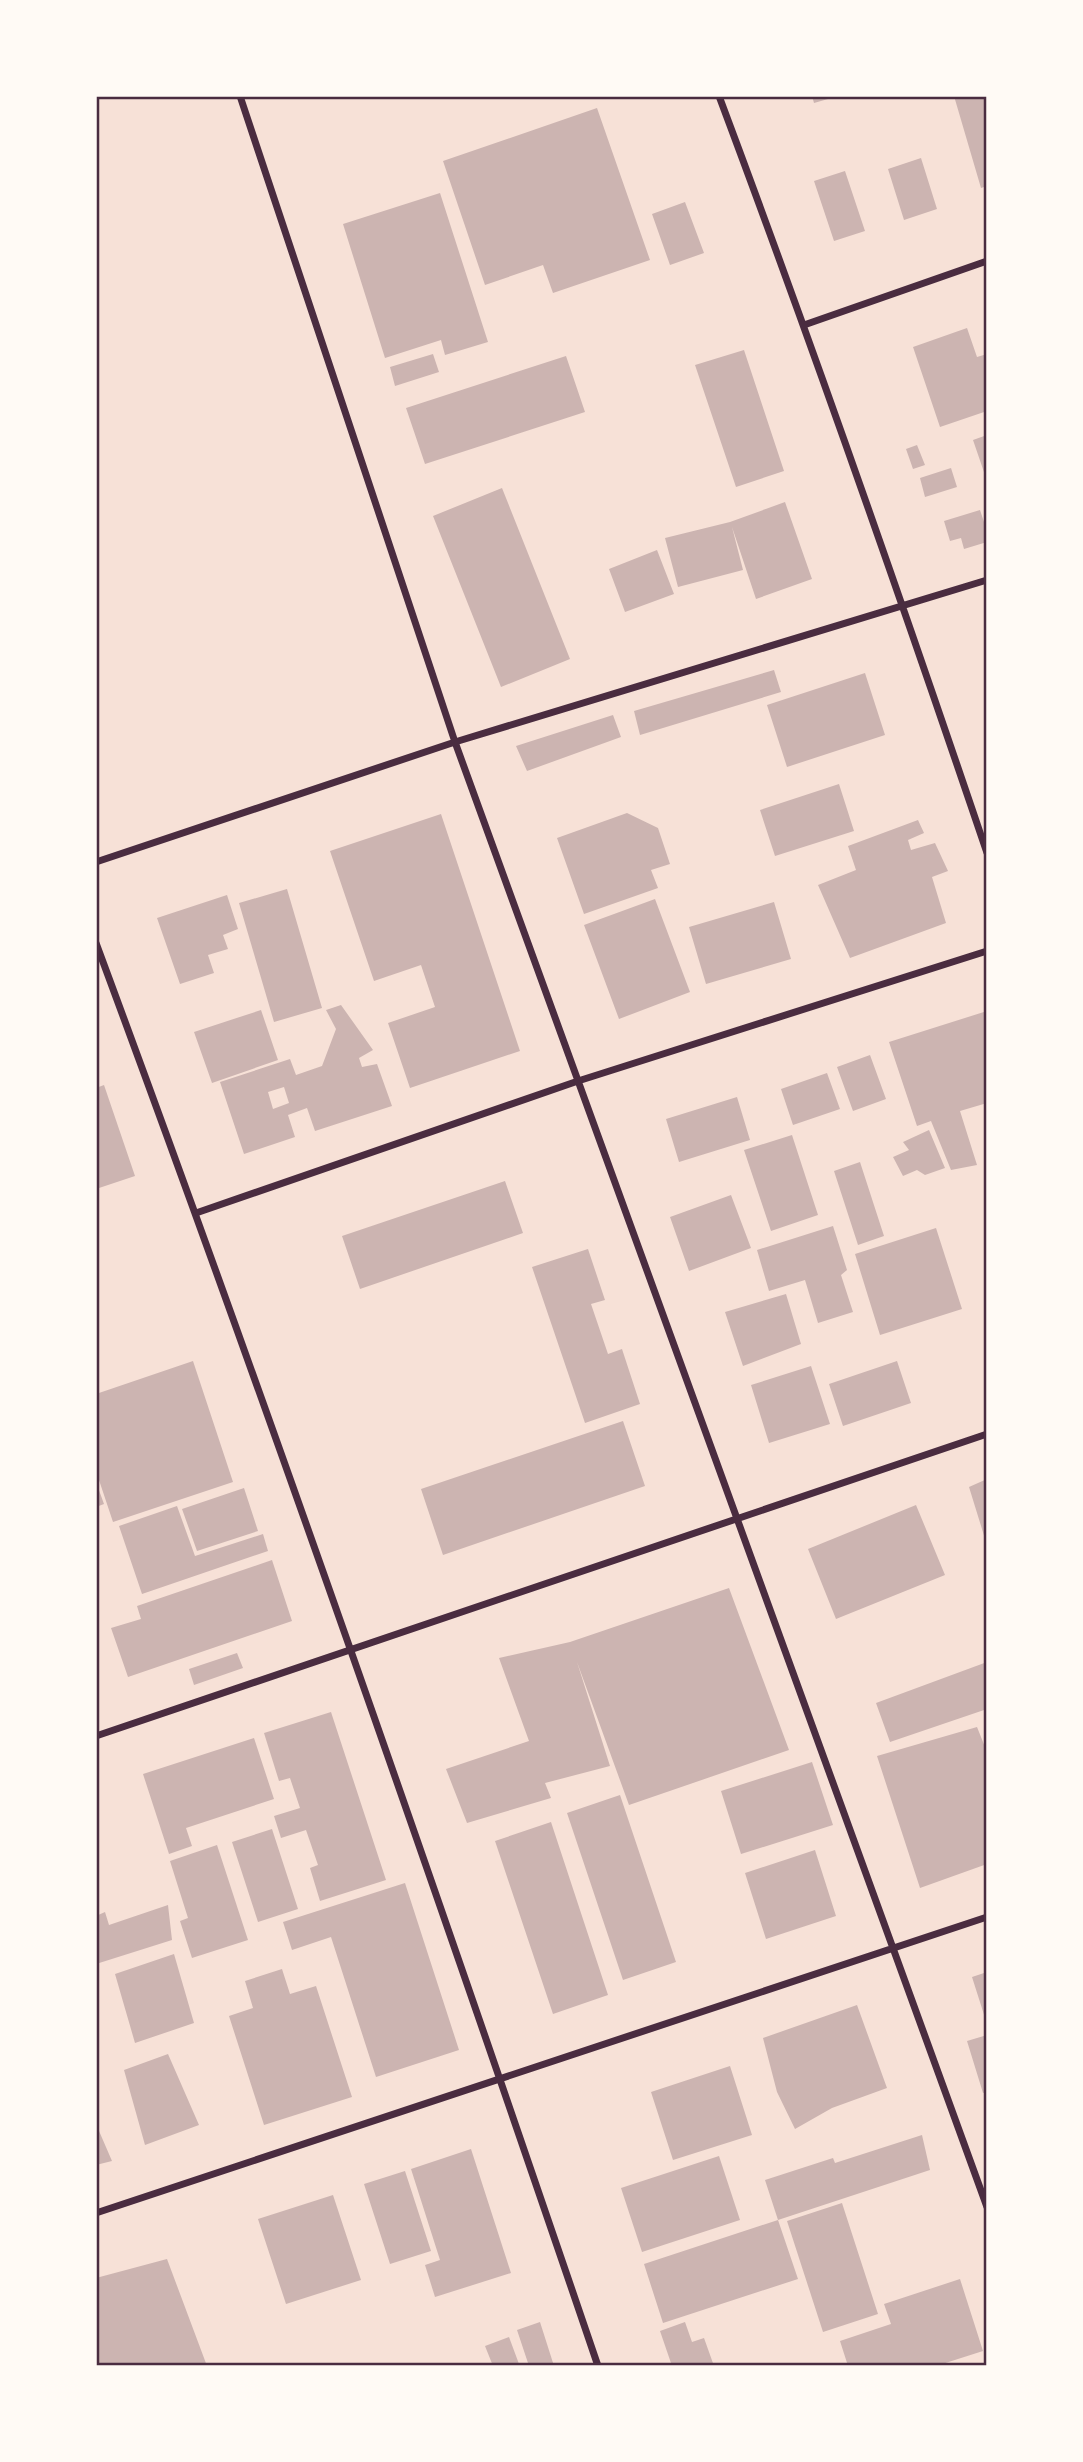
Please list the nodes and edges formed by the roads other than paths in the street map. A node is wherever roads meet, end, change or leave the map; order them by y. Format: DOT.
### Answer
graph roads {
  1 [pos="240,96"];
  2 [pos="719,96"];
  3 [pos="987,261"];
  4 [pos="804,325"];
  5 [pos="987,580"];
  6 [pos="903,605"];
  7 [pos="455,742"];
  8 [pos="987,853"];
  9 [pos="96,862"];
  10 [pos="96,943"];
  11 [pos="987,951"];
  12 [pos="578,1081"];
  13 [pos="196,1213"];
  14 [pos="987,1434"];
  15 [pos="737,1519"];
  16 [pos="351,1649"];
  17 [pos="96,1736"];
  18 [pos="987,1917"];
  19 [pos="893,1950"];
  20 [pos="501,2079"];
  21 [pos="987,2207"];
  22 [pos="96,2213"];
  23 [pos="598,2366"];
  1 -- 7 [label="street"];
  2 -- 4 [label="street"];
  3 -- 4 [label="street"];
  4 -- 6 [label="street"];
  5 -- 6 [label="street"];
  6 -- 7 [label="street"];
  6 -- 8 [label="street"];
  7 -- 9 [label="street"];
  7 -- 12 [label="street"];
  10 -- 13 [label="street"];
  11 -- 12 [label="street"];
  12 -- 13 [label="street"];
  12 -- 15 [label="street"];
  13 -- 16 [label="street"];
  14 -- 15 [label="street"];
  15 -- 16 [label="street"];
  15 -- 19 [label="street"];
  16 -- 17 [label="street"];
  16 -- 20 [label="street"];
  18 -- 19 [label="street"];
  19 -- 20 [label="street"];
  19 -- 21 [label="street"];
  20 -- 22 [label="street"];
  20 -- 23 [label="street"];
}
